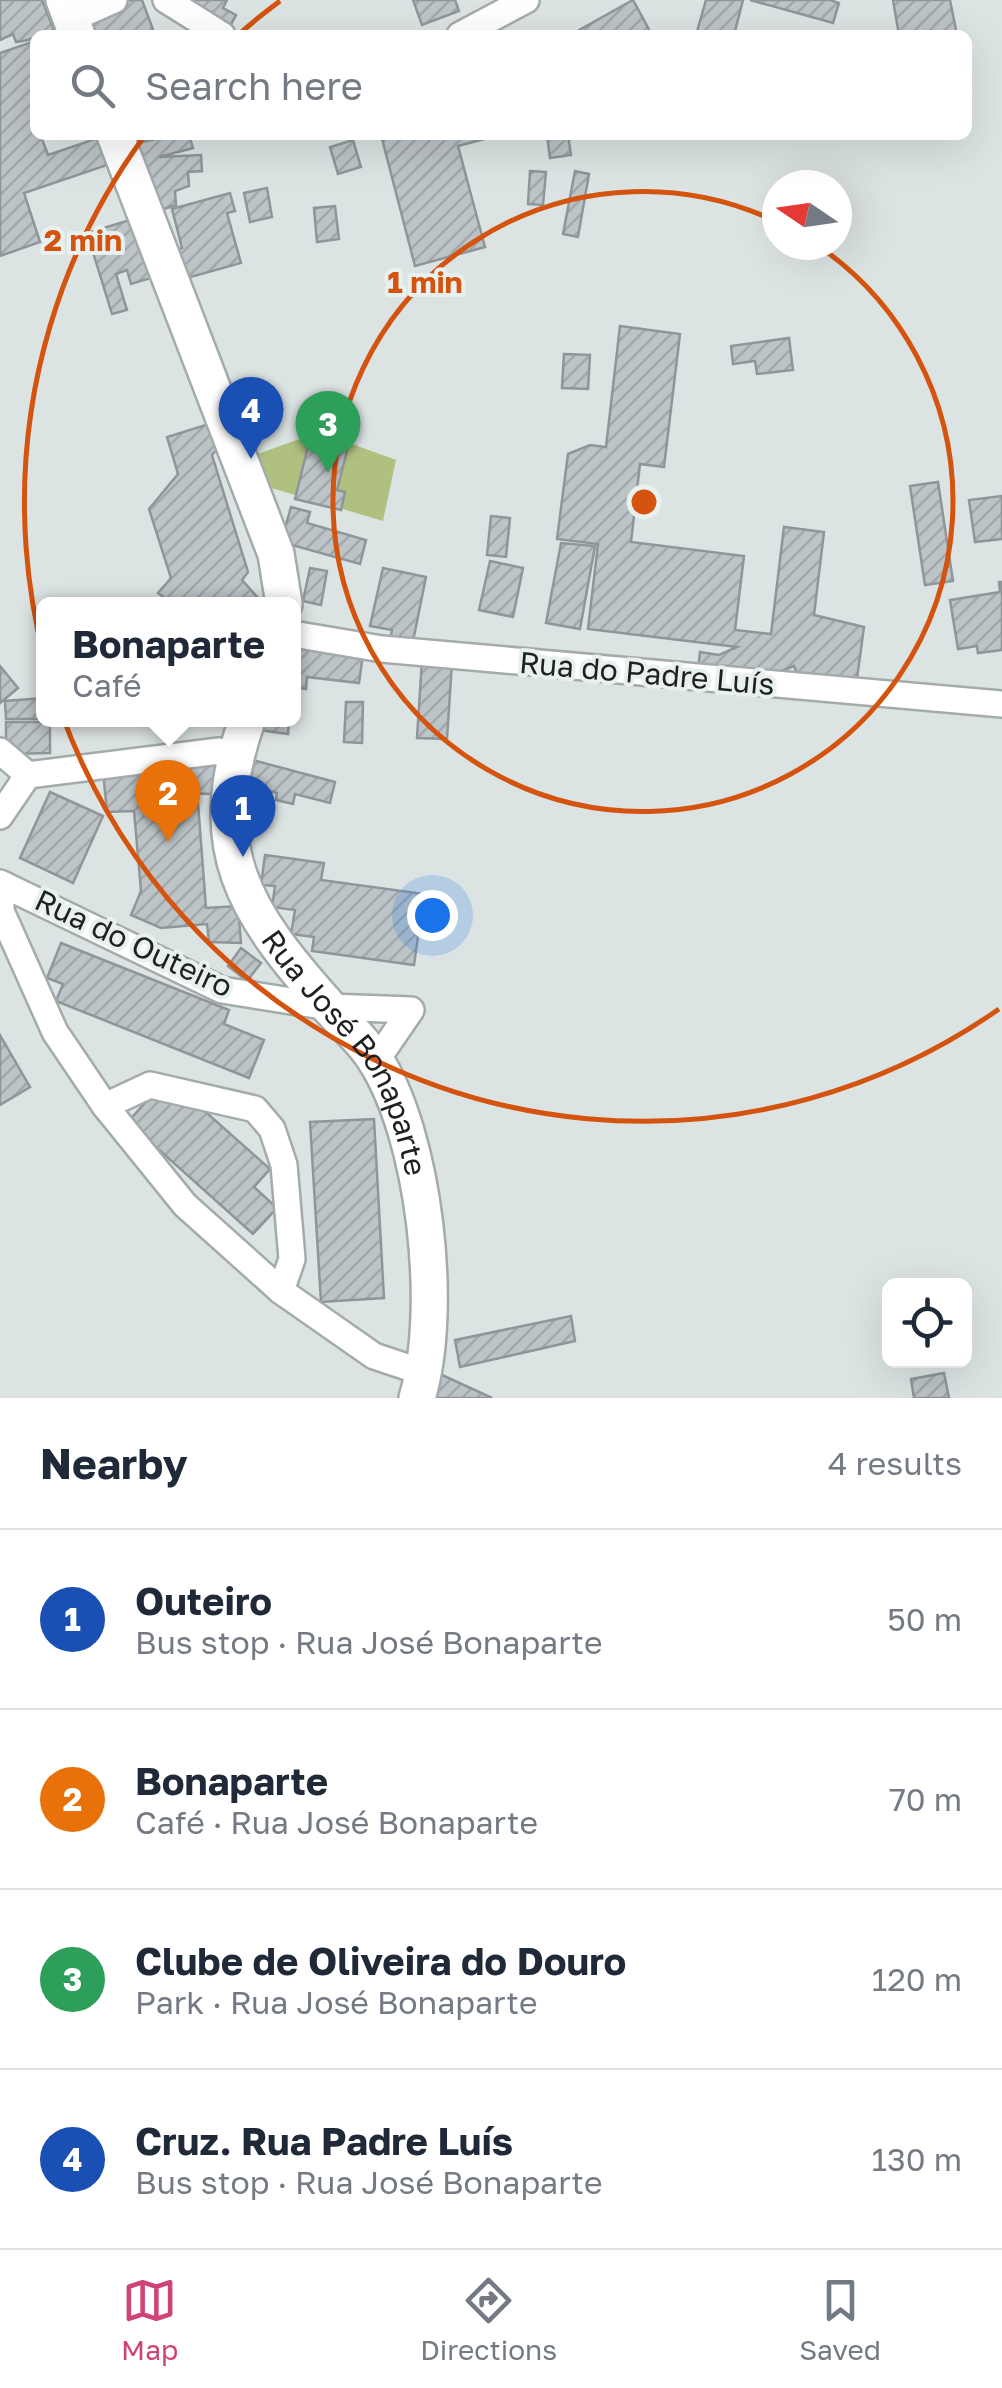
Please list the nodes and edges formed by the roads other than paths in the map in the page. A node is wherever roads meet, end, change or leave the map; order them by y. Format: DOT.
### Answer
graph roads {
  1 [pos="114,0"];
  2 [pos="166,0"];
  3 [pos="526,0"];
  4 [pos="70,18"];
  5 [pos="214,30"];
  6 [pos="469,30"];
  7 [pos="117,140"];
  8 [pos="283,597"];
  9 [pos="301,635"];
  10 [pos="1002,704"];
  11 [pos="245,727"];
  12 [pos="0,751"];
  13 [pos="235,762"];
  14 [pos="28,775"];
  15 [pos="0,816"];
  16 [pos="0,884"];
  17 [pos="329,1007"];
  18 [pos="376,1060"];
  19 [pos="106,1106"];
  20 [pos="281,1291"];
  21 [pos="421,1385"];
  1 -- 4 [label="street"];
  2 -- 5 [label="street"];
  3 -- 6 [label="street"];
  7 -- 8 [label="street"];
  9 -- 10 [label="street, Rua do Padre Luís"];
  11 -- 13 [label="street, Rua José Bonaparte"];
  12 -- 14 [label="street"];
  13 -- 14 [label="street"];
  13 -- 17 [label="street, Rua José Bonaparte"];
  14 -- 15 [label="street"];
  16 -- 17 [label="street, Rua do Outeiro"];
  16 -- 19 [label="street"];
  17 -- 18 [label="street, Rua José Bonaparte"];
  17 -- 18 [label="street, Rua do Outeiro"];
  18 -- 21 [label="street, Rua José Bonaparte"];
  19 -- 20 [label="street"];
  19 -- 20 [label="street"];
  20 -- 21 [label="street"];
}
